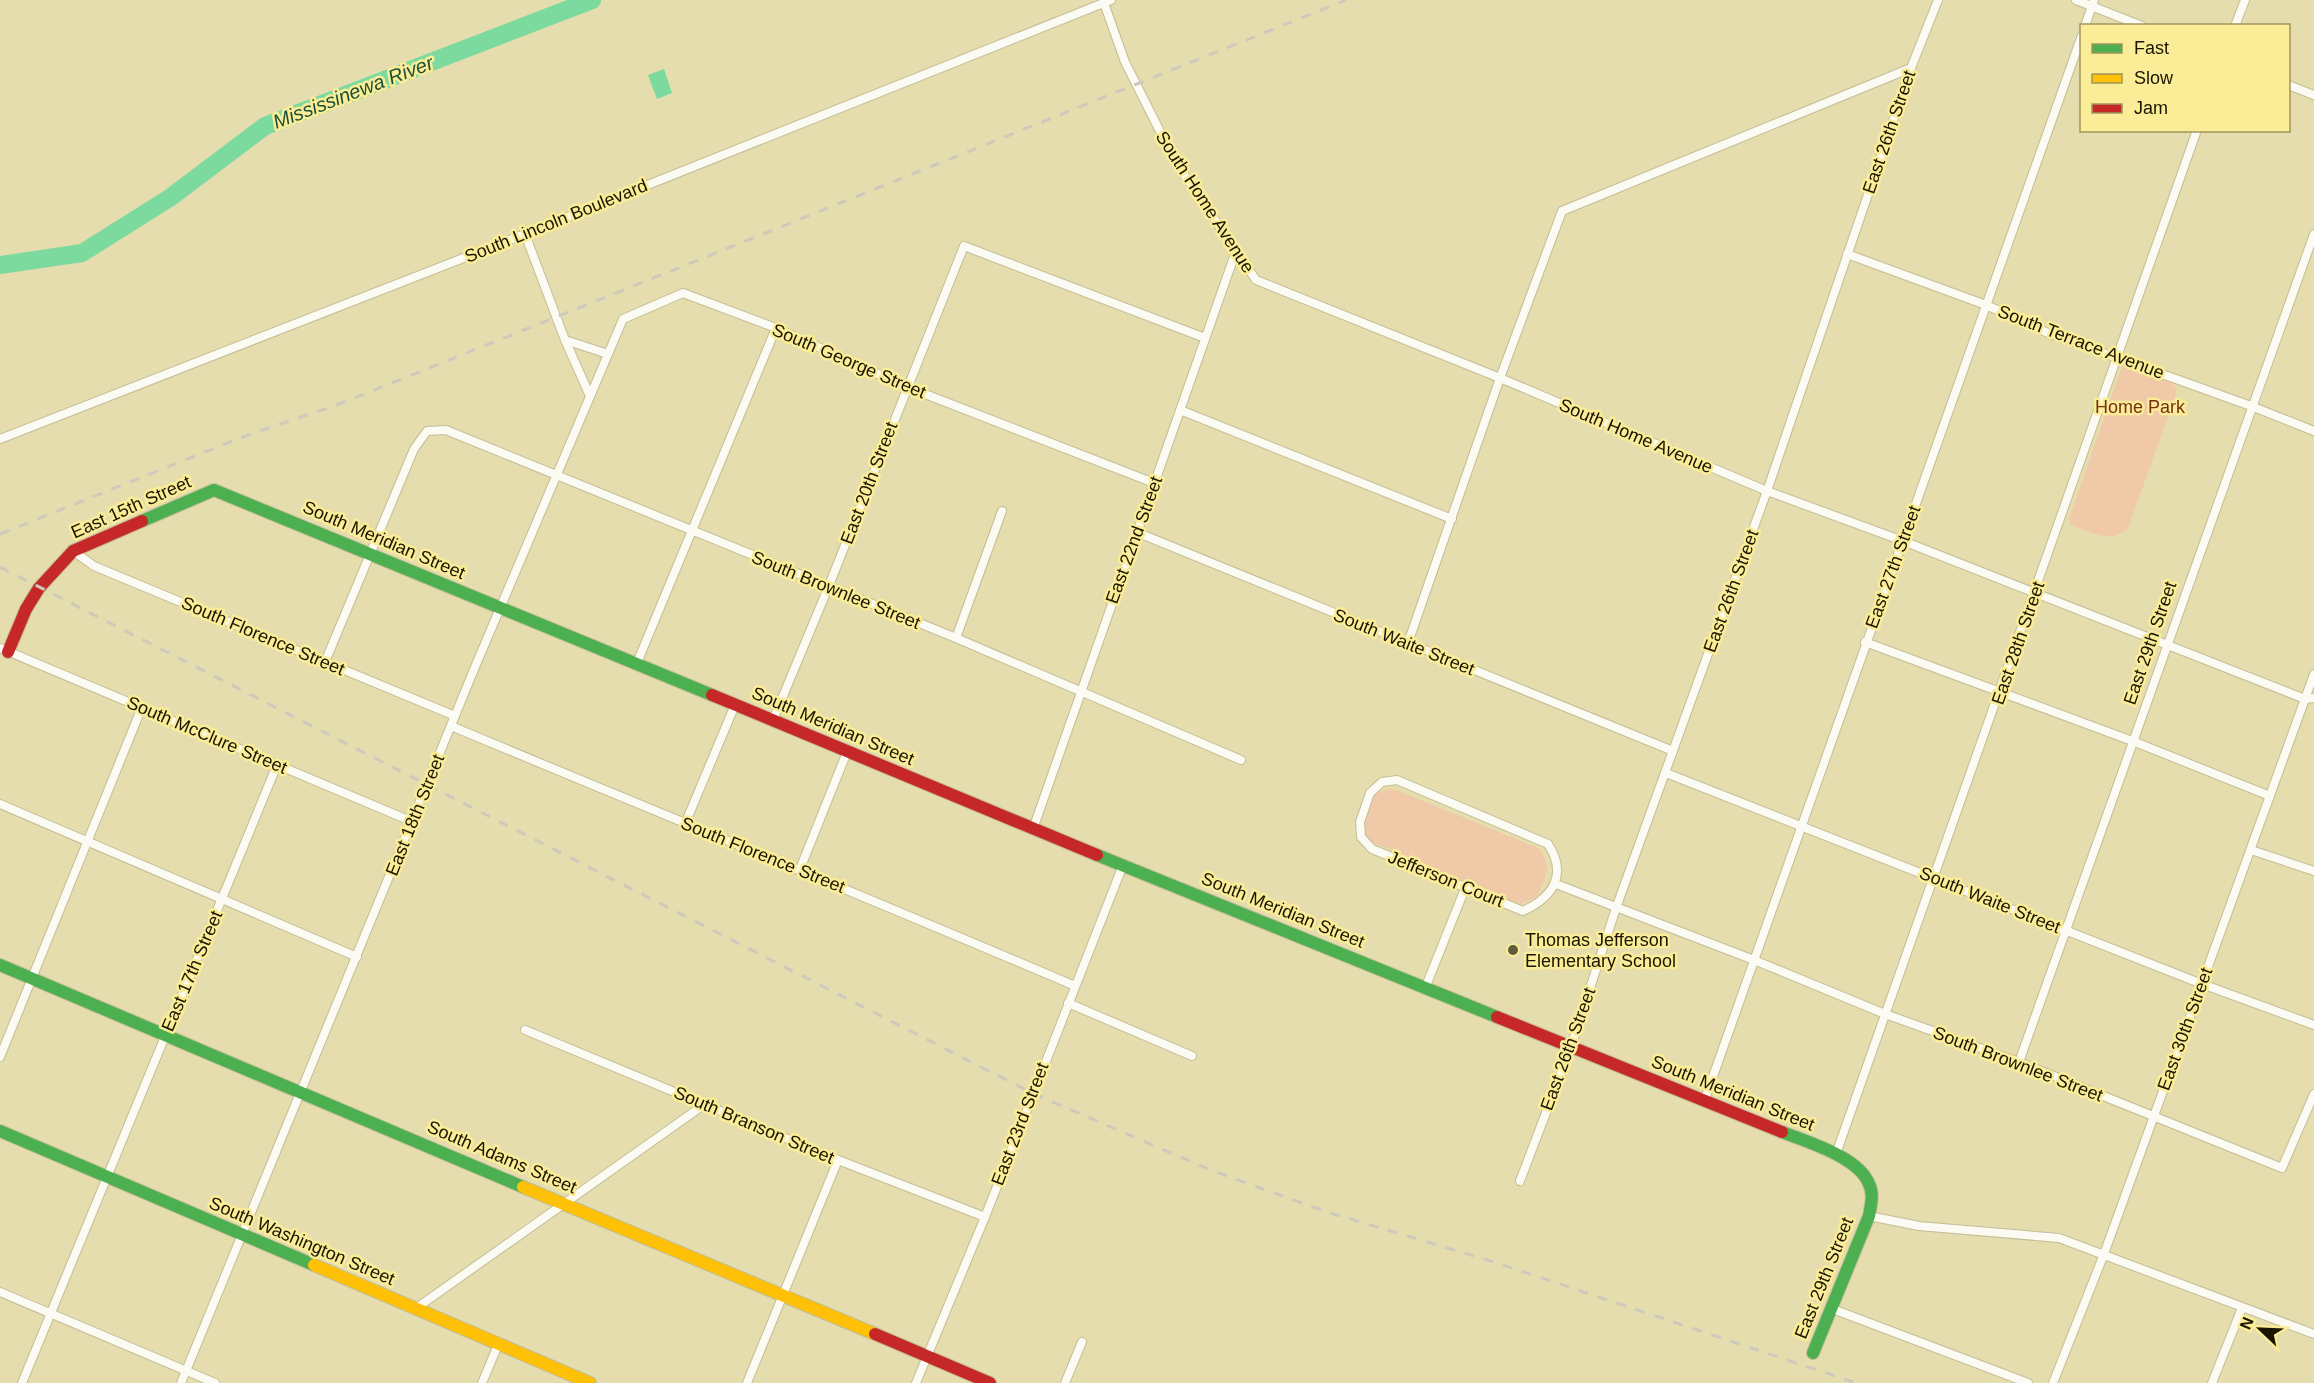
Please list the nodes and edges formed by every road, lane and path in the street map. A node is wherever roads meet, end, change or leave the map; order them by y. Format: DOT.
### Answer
graph roads {
  1 [pos="1938,0"];
  2 [pos="2076,0"];
  3 [pos="2245,0"];
  4 [pos="1108,2"];
  5 [pos="2093,3"];
  6 [pos="2086,24"];
  7 [pos="2138,24"];
  8 [pos="2236,24"];
  9 [pos="2080,40"];
  10 [pos="1911,68"];
  11 [pos="2290,85"];
  12 [pos="2314,95"];
  13 [pos="2196,132"];
  14 [pos="525,234"];
  15 [pos="2314,234"];
  16 [pos="1236,251"];
  17 [pos="1847,254"];
  18 [pos="1986,305"];
  19 [pos="776,328"];
  20 [pos="1205,338"];
  21 [pos="565,340"];
  22 [pos="608,354"];
  23 [pos="2116,358"];
  24 [pos="1500,378"];
  25 [pos="907,387"];
  26 [pos="590,396"];
  27 [pos="2252,406"];
  28 [pos="1180,410"];
  29 [pos="2314,431"];
  30 [pos="0,439"];
  31 [pos="557,475"];
  32 [pos="1154,483"];
  33 [pos="214,490"];
  34 [pos="1767,491"];
  35 [pos="1002,511"];
  36 [pos="1452,519"];
  37 [pos="691,529"];
  38 [pos="1136,532"];
  39 [pos="1903,541"];
  40 [pos="73,551"];
  41 [pos="371,553"];
  42 [pos="828,588"];
  43 [pos="2035,594"];
  44 [pos="502,609"];
  45 [pos="956,638"];
  46 [pos="1865,642"];
  47 [pos="1408,643"];
  48 [pos="2168,646"];
  49 [pos="4,650"];
  50 [pos="325,662"];
  51 [pos="637,663"];
  52 [pos="2314,674"];
  53 [pos="1081,692"];
  54 [pos="2001,692"];
  55 [pos="2310,698"];
  56 [pos="735,705"];
  57 [pos="142,707"];
  58 [pos="455,716"];
  59 [pos="773,720"];
  60 [pos="451,726"];
  61 [pos="2134,742"];
  62 [pos="1672,751"];
  63 [pos="847,752"];
  64 [pos="1241,760"];
  65 [pos="277,765"];
  66 [pos="1666,773"];
  67 [pos="2270,796"];
  68 [pos="0,804"];
  69 [pos="413,822"];
  70 [pos="685,824"];
  71 [pos="1801,828"];
  72 [pos="1033,829"];
  73 [pos="88,842"];
  74 [pos="2251,850"];
  75 [pos="1123,865"];
  76 [pos="800,869"];
  77 [pos="2314,871"];
  78 [pos="1935,877"];
  79 [pos="1556,884"];
  80 [pos="1466,886"];
  81 [pos="222,899"];
  82 [pos="1616,908"];
  83 [pos="2067,931"];
  84 [pos="357,957"];
  85 [pos="1754,960"];
  86 [pos="0,965"];
  87 [pos="32,979"];
  88 [pos="2202,984"];
  89 [pos="1075,986"];
  90 [pos="1426,986"];
  91 [pos="1068,1003"];
  92 [pos="1885,1014"];
  93 [pos="2314,1025"];
  94 [pos="525,1030"];
  95 [pos="164,1037"];
  96 [pos="1571,1047"];
  97 [pos="1192,1056"];
  98 [pos="0,1057"];
  99 [pos="2019,1062"];
  100 [pos="301,1093"];
  101 [pos="2314,1094"];
  102 [pos="1704,1099"];
  103 [pos="705,1104"];
  104 [pos="2153,1118"];
  105 [pos="0,1131"];
  106 [pos="1836,1154"];
  107 [pos="838,1160"];
  108 [pos="106,1176"];
  109 [pos="1520,1181"];
  110 [pos="565,1203"];
  111 [pos="1869,1216"];
  112 [pos="985,1217"];
  113 [pos="242,1236"];
  114 [pos="2104,1254"];
  115 [pos="0,1292"];
  116 [pos="782,1297"];
  117 [pos="1830,1308"];
  118 [pos="2242,1308"];
  119 [pos="415,1309"];
  120 [pos="51,1313"];
  121 [pos="2314,1334"];
  122 [pos="1082,1342"];
  123 [pos="498,1345"];
  124 [pos="1812,1353"];
  125 [pos="927,1356"];
  126 [pos="186,1371"];
  127 [pos="22,1383"];
  128 [pos="181,1383"];
  129 [pos="215,1383"];
  130 [pos="482,1383"];
  131 [pos="590,1383"];
  132 [pos="747,1383"];
  133 [pos="916,1383"];
  134 [pos="990,1383"];
  135 [pos="1065,1383"];
  136 [pos="2028,1383"];
  137 [pos="2053,1383"];
  138 [pos="2212,1383"];
  1 -- 10 [label="street, East 26th Street"];
  2 -- 5 [label="street"];
  3 -- 8 [label="street"];
  4 -- 14 [label="street, South Lincoln Boulevard"];
  4 -- 16 [label="street, South Home Avenue"];
  5 -- 6 [label="street"];
  5 -- 7 [label="street"];
  9 -- 18 [label="street, East 27th Street"];
  10 -- 17 [label="street, East 26th Street"];
  10 -- 24 [label="street"];
  11 -- 12 [label="street"];
  13 -- 23 [label="street, East 28th Street"];
  14 -- 21 [label="street"];
  14 -- 30 [label="street, South Lincoln Boulevard"];
  15 -- 27 [label="street, East 29th Street"];
  16 -- 20 [label="street, East 22nd Street"];
  16 -- 24 [label="street, South Home Avenue"];
  17 -- 18 [label="street, South Terrace Avenue"];
  17 -- 34 [label="street, East 26th Street"];
  18 -- 23 [label="street, South Terrace Avenue"];
  18 -- 39 [label="street, East 27th Street"];
  19 -- 22 [label="street, South George Street"];
  19 -- 25 [label="street, South George Street"];
  19 -- 37 [label="street"];
  20 -- 25 [label="street, East 20th Street"];
  20 -- 28 [label="street, East 22nd Street"];
  21 -- 22 [label="street"];
  21 -- 26 [label="street"];
  22 -- 26 [label="street, South George Street"];
  23 -- 27 [label="street, South Terrace Avenue"];
  23 -- 43 [label="street, East 28th Street"];
  24 -- 34 [label="street, South Home Avenue"];
  24 -- 36 [label="street"];
  25 -- 32 [label="street, South George Street"];
  25 -- 42 [label="street, East 20th Street"];
  26 -- 31 [label="street, East 18th Street"];
  27 -- 29 [label="street, South Terrace Avenue"];
  27 -- 48 [label="street, East 29th Street"];
  28 -- 32 [label="street, East 22nd Street"];
  28 -- 36 [label="street"];
  31 -- 37 [label="street, South Brownlee Street"];
  31 -- 41 [label="street, South Brownlee Street"];
  31 -- 44 [label="street, East 18th Street"];
  32 -- 38 [label="street, East 22nd Street"];
  33 -- 40 [label="street, East 15th Street"];
  33 -- 41 [label="street, South Meridian Street"];
  34 -- 39 [label="street, South Home Avenue"];
  34 -- 62 [label="street, East 26th Street"];
  35 -- 45 [label="street"];
  36 -- 47 [label="street"];
  37 -- 42 [label="street, South Brownlee Street"];
  37 -- 51 [label="street"];
  38 -- 47 [label="street, South Waite Street"];
  38 -- 53 [label="street, East 22nd Street"];
  39 -- 43 [label="street, South Home Avenue"];
  39 -- 46 [label="street, East 27th Street"];
  40 -- 49 [label="street, East 15th Street"];
  40 -- 50 [label="street, South Florence Street"];
  41 -- 44 [label="street, South Meridian Street"];
  41 -- 50 [label="street"];
  42 -- 45 [label="street, South Brownlee Street"];
  42 -- 59 [label="street, East 20th Street"];
  43 -- 48 [label="street, South Home Avenue"];
  43 -- 54 [label="street, East 28th Street"];
  44 -- 51 [label="street, South Meridian Street"];
  44 -- 58 [label="street, East 18th Street"];
  45 -- 53 [label="street, South Brownlee Street"];
  46 -- 54 [label="street"];
  46 -- 71 [label="street, East 27th Street"];
  47 -- 62 [label="street, South Waite Street"];
  48 -- 55 [label="street, South Home Avenue"];
  48 -- 61 [label="street, East 29th Street"];
  49 -- 57 [label="street, South McClure Street"];
  50 -- 58 [label="street, South Florence Street"];
  51 -- 56 [label="street, South Meridian Street"];
  52 -- 55 [label="street, East 30th Street"];
  53 -- 64 [label="street, South Brownlee Street"];
  53 -- 72 [label="street, East 22nd Street"];
  54 -- 61 [label="street"];
  54 -- 78 [label="street, East 28th Street"];
  55 -- 67 [label="street, East 30th Street"];
  56 -- 59 [label="street, South Meridian Street"];
  56 -- 70 [label="street"];
  57 -- 65 [label="street, South McClure Street"];
  57 -- 73 [label="street"];
  58 -- 60 [label="street, East 18th Street"];
  59 -- 63 [label="street, South Meridian Street"];
  60 -- 69 [label="street, East 18th Street"];
  60 -- 70 [label="street, South Florence Street"];
  61 -- 67 [label="street"];
  61 -- 83 [label="street, East 29th Street"];
  62 -- 66 [label="street, East 26th Street"];
  63 -- 72 [label="street, South Meridian Street"];
  63 -- 76 [label="street"];
  65 -- 69 [label="street, South McClure Street"];
  65 -- 81 [label="street, East 17th Street"];
  66 -- 71 [label="street, South Waite Street"];
  66 -- 82 [label="street, East 26th Street"];
  67 -- 74 [label="street, East 30th Street"];
  68 -- 73 [label="street"];
  69 -- 84 [label="street, East 18th Street"];
  70 -- 76 [label="street, South Florence Street"];
  71 -- 78 [label="street, South Waite Street"];
  71 -- 85 [label="street, East 27th Street"];
  72 -- 75 [label="street, South Meridian Street"];
  73 -- 81 [label="street"];
  73 -- 87 [label="street"];
  74 -- 77 [label="street"];
  74 -- 88 [label="street, East 30th Street"];
  75 -- 89 [label="street, East 23rd Street"];
  75 -- 90 [label="street, South Meridian Street"];
  76 -- 89 [label="street, South Florence Street"];
  78 -- 83 [label="street, South Waite Street"];
  78 -- 92 [label="street, East 28th Street"];
  79 -- 80 [label="street, Jefferson Court"];
  79 -- 80 [label="street, Jefferson Court"];
  79 -- 82 [label="street, South Brownlee Street"];
  80 -- 90 [label="street"];
  81 -- 84 [label="street"];
  81 -- 95 [label="street, East 17th Street"];
  82 -- 85 [label="street, South Brownlee Street"];
  82 -- 96 [label="street, East 26th Street"];
  83 -- 88 [label="street, South Waite Street"];
  83 -- 99 [label="street, East 29th Street"];
  84 -- 100 [label="street, East 18th Street"];
  85 -- 92 [label="street, South Brownlee Street"];
  85 -- 102 [label="street, East 27th Street"];
  86 -- 87 [label="street, South Adams Street"];
  87 -- 95 [label="street, South Adams Street"];
  87 -- 98 [label="street"];
  88 -- 93 [label="street, South Waite Street"];
  88 -- 104 [label="street, East 30th Street"];
  89 -- 91 [label="street, East 23rd Street"];
  90 -- 96 [label="street, South Meridian Street"];
  91 -- 97 [label="street"];
  91 -- 112 [label="street, East 23rd Street"];
  92 -- 99 [label="street, South Brownlee Street"];
  92 -- 106 [label="street, East 28th Street"];
  94 -- 103 [label="street, South Branson Street"];
  95 -- 100 [label="street, South Adams Street"];
  95 -- 108 [label="street, East 17th Street"];
  96 -- 102 [label="street, South Meridian Street"];
  96 -- 109 [label="street, East 26th Street"];
  99 -- 104 [label="street, South Brownlee Street"];
  100 -- 110 [label="street, South Adams Street"];
  100 -- 113 [label="street, East 18th Street"];
  101 -- 104 [label="street, South Brownlee Street"];
  102 -- 106 [label="street, South Meridian Street"];
  103 -- 107 [label="street, South Branson Street"];
  103 -- 110 [label="street"];
  104 -- 114 [label="street, East 30th Street"];
  105 -- 108 [label="street, South Washington Street"];
  106 -- 111 [label="street, South Meridian Street"];
  107 -- 112 [label="street, South Branson Street"];
  107 -- 116 [label="street"];
  108 -- 113 [label="street, South Washington Street"];
  108 -- 120 [label="street, East 17th Street"];
  110 -- 116 [label="street, South Adams Street"];
  110 -- 119 [label="street"];
  111 -- 114 [label="street"];
  111 -- 117 [label="street, East 29th Street"];
  112 -- 125 [label="street, East 23rd Street"];
  113 -- 119 [label="street, South Washington Street"];
  113 -- 126 [label="street, East 18th Street"];
  114 -- 118 [label="street"];
  114 -- 137 [label="street, East 30th Street"];
  115 -- 120 [label="street"];
  116 -- 125 [label="street, South Adams Street"];
  116 -- 132 [label="street"];
  117 -- 124 [label="street, East 29th Street"];
  117 -- 136 [label="street"];
  118 -- 121 [label="street"];
  118 -- 138 [label="street"];
  119 -- 123 [label="street, South Washington Street"];
  120 -- 126 [label="street"];
  120 -- 127 [label="street, East 17th Street"];
  122 -- 135 [label="street"];
  123 -- 130 [label="street"];
  123 -- 131 [label="street, South Washington Street"];
  125 -- 133 [label="street, East 23rd Street"];
  125 -- 134 [label="street, South Adams Street"];
  126 -- 128 [label="street, East 18th Street"];
  126 -- 129 [label="street"];
}
